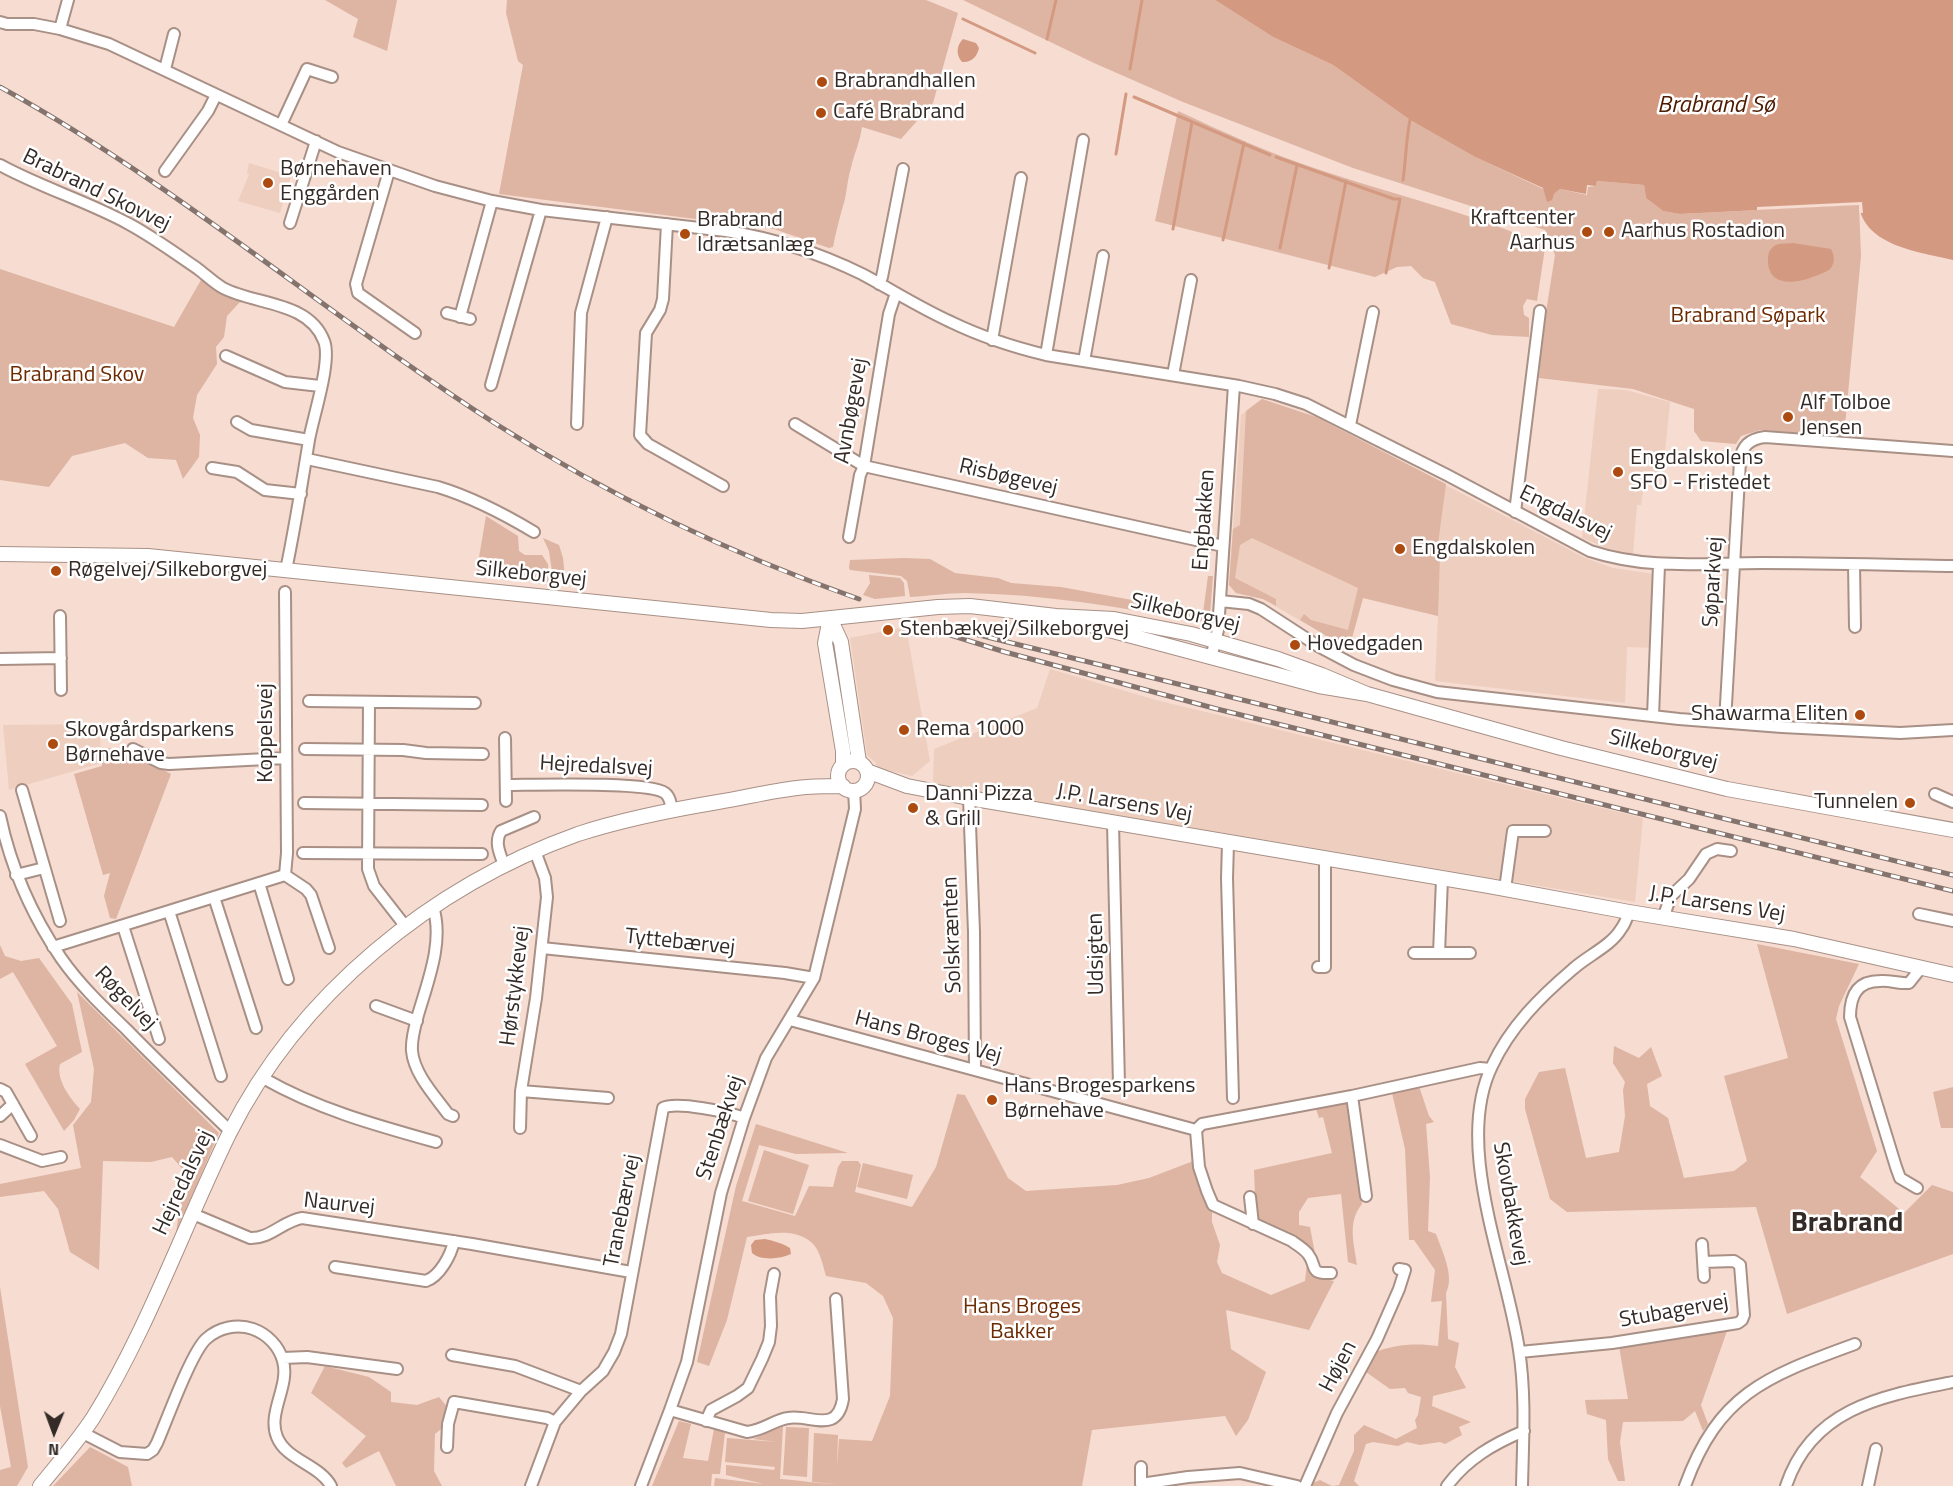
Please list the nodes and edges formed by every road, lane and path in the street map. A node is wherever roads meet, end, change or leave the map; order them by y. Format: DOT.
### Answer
graph roads {
  1 [pos="68,0"];
  2 [pos="0,22"];
  3 [pos="60,29"];
  4 [pos="174,34"];
  5 [pos="165,69"];
  6 [pos="332,77"];
  7 [pos="216,95"];
  8 [pos="281,125"];
  9 [pos="1083,140"];
  10 [pos="316,141"];
  11 [pos="0,165"];
  12 [pos="903,170"];
  13 [pos="165,171"];
  14 [pos="389,171"];
  15 [pos="1021,178"];
  16 [pos="492,201"];
  17 [pos="541,210"];
  18 [pos="607,217"];
  19 [pos="290,223"];
  20 [pos="668,224"];
  21 [pos="1103,256"];
  22 [pos="1191,280"];
  23 [pos="879,284"];
  24 [pos="896,293"];
  25 [pos="1540,310"];
  26 [pos="1373,312"];
  27 [pos="447,313"];
  28 [pos="415,333"];
  29 [pos="992,340"];
  30 [pos="1046,355"];
  31 [pos="226,356"];
  32 [pos="1084,361"];
  33 [pos="1173,375"];
  34 [pos="491,385"];
  35 [pos="1234,385"];
  36 [pos="320,386"];
  37 [pos="237,422"];
  38 [pos="577,424"];
  39 [pos="795,424"];
  40 [pos="1350,425"];
  41 [pos="309,440"];
  42 [pos="1953,451"];
  43 [pos="307,459"];
  44 [pos="864,466"];
  45 [pos="212,468"];
  46 [pos="723,486"];
  47 [pos="301,494"];
  48 [pos="1515,512"];
  49 [pos="534,532"];
  50 [pos="849,537"];
  51 [pos="1223,546"];
  52 [pos="0,554"];
  53 [pos="1735,563"];
  54 [pos="1659,565"];
  55 [pos="1854,565"];
  56 [pos="1953,566"];
  57 [pos="286,570"];
  58 [pos="285,592"];
  59 [pos="1220,601"];
  60 [pos="60,616"];
  61 [pos="1056,616"];
  62 [pos="830,618"];
  63 [pos="1855,627"];
  64 [pos="1215,641"];
  65 [pos="61,658"];
  66 [pos="1211,658"];
  67 [pos="0,659"];
  68 [pos="61,690"];
  69 [pos="1367,694"];
  70 [pos="309,701"];
  71 [pos="369,702"];
  72 [pos="475,703"];
  73 [pos="1653,716"];
  74 [pos="1725,722"];
  75 [pos="1953,730"];
  76 [pos="505,738"];
  77 [pos="133,749"];
  78 [pos="304,749"];
  79 [pos="369,750"];
  80 [pos="483,754"];
  81 [pos="286,758"];
  82 [pos="841,768"];
  83 [pos="858,779"];
  84 [pos="506,785"];
  85 [pos="797,788"];
  86 [pos="22,790"];
  87 [pos="1935,794"];
  88 [pos="969,798"];
  89 [pos="506,801"];
  90 [pos="1953,802"];
  91 [pos="304,803"];
  92 [pos="368,804"];
  93 [pos="482,805"];
  94 [pos="672,810"];
  95 [pos="0,816"];
  96 [pos="534,817"];
  97 [pos="1113,823"];
  98 [pos="1953,830"];
  99 [pos="1545,831"];
  100 [pos="1228,843"];
  101 [pos="1731,850"];
  102 [pos="535,851"];
  103 [pos="303,853"];
  104 [pos="368,853"];
  105 [pos="482,854"];
  106 [pos="1325,859"];
  107 [pos="504,865"];
  108 [pos="44,868"];
  109 [pos="285,875"];
  110 [pos="16,876"];
  111 [pos="1442,879"];
  112 [pos="258,883"];
  113 [pos="1505,889"];
  114 [pos="214,897"];
  115 [pos="433,907"];
  116 [pos="169,911"];
  117 [pos="1629,912"];
  118 [pos="1919,914"];
  119 [pos="1663,918"];
  120 [pos="60,921"];
  121 [pos="1953,921"];
  122 [pos="123,926"];
  123 [pos="406,927"];
  124 [pos="53,947"];
  125 [pos="329,948"];
  126 [pos="542,948"];
  127 [pos="1414,953"];
  128 [pos="1439,953"];
  129 [pos="1470,953"];
  130 [pos="1318,967"];
  131 [pos="1921,968"];
  132 [pos="1953,975"];
  133 [pos="814,978"];
  134 [pos="288,979"];
  135 [pos="376,1006"];
  136 [pos="790,1020"];
  137 [pos="417,1021"];
  138 [pos="256,1028"];
  139 [pos="159,1038"];
  140 [pos="1490,1069"];
  141 [pos="975,1070"];
  142 [pos="221,1076"];
  143 [pos="263,1078"];
  144 [pos="1119,1085"];
  145 [pos="0,1089"];
  146 [pos="521,1091"];
  147 [pos="1352,1096"];
  148 [pos="608,1098"];
  149 [pos="1233,1098"];
  150 [pos="13,1104"];
  151 [pos="0,1116"];
  152 [pos="453,1116"];
  153 [pos="744,1118"];
  154 [pos="520,1128"];
  155 [pos="1196,1130"];
  156 [pos="231,1132"];
  157 [pos="31,1136"];
  158 [pos="436,1142"];
  159 [pos="0,1145"];
  160 [pos="61,1157"];
  161 [pos="1917,1188"];
  162 [pos="1366,1196"];
  163 [pos="1250,1197"];
  164 [pos="193,1214"];
  165 [pos="1253,1224"];
  166 [pos="454,1241"];
  167 [pos="1702,1244"];
  168 [pos="1703,1262"];
  169 [pos="335,1267"];
  170 [pos="1400,1269"];
  171 [pos="631,1272"];
  172 [pos="1330,1273"];
  173 [pos="774,1274"];
  174 [pos="1704,1277"];
  175 [pos="836,1299"];
  176 [pos="1855,1344"];
  177 [pos="1520,1352"];
  178 [pos="452,1355"];
  179 [pos="282,1358"];
  180 [pos="397,1368"];
  181 [pos="1953,1382"];
  182 [pos="581,1391"];
  183 [pos="670,1410"];
  184 [pos="706,1421"];
  185 [pos="555,1422"];
  186 [pos="1524,1431"];
  187 [pos="83,1433"];
  188 [pos="447,1447"];
  189 [pos="1876,1449"];
  190 [pos="1141,1467"];
  191 [pos="40,1486"];
  192 [pos="331,1486"];
  193 [pos="531,1486"];
  194 [pos="641,1486"];
  195 [pos="1297,1486"];
  196 [pos="1305,1486"];
  197 [pos="1447,1486"];
  198 [pos="1522,1486"];
  199 [pos="1685,1486"];
  200 [pos="1786,1486"];
  201 [pos="1868,1486"];
  1 -- 3 [label="street"];
  2 -- 3 [label="street, Engdalsvej"];
  3 -- 5 [label="street, Engdalsvej"];
  4 -- 5 [label="street"];
  5 -- 7 [label="street, Engdalsvej"];
  6 -- 8 [label="street"];
  7 -- 8 [label="street, Engdalsvej"];
  7 -- 13 [label="street"];
  8 -- 10 [label="street, Engdalsvej"];
  9 -- 30 [label="street"];
  10 -- 14 [label="street, Engdalsvej"];
  10 -- 19 [label="street"];
  11 -- 36 [label="street, Brabrand Skovvej"];
  12 -- 23 [label="street"];
  14 -- 16 [label="street, Engdalsvej"];
  14 -- 28 [label="street"];
  15 -- 29 [label="street"];
  16 -- 17 [label="street, Engdalsvej"];
  16 -- 27 [label="street"];
  17 -- 18 [label="street, Engdalsvej"];
  17 -- 34 [label="street"];
  18 -- 20 [label="street, Engdalsvej"];
  18 -- 38 [label="street"];
  20 -- 23 [label="street, Engdalsvej"];
  20 -- 46 [label="street"];
  21 -- 32 [label="street"];
  22 -- 33 [label="street"];
  23 -- 24 [label="street, Engdalsvej"];
  24 -- 29 [label="street, Engdalsvej"];
  24 -- 44 [label="street, Avnbøgevej"];
  25 -- 48 [label="street"];
  26 -- 40 [label="street"];
  29 -- 30 [label="street, Engdalsvej"];
  30 -- 32 [label="street, Engdalsvej"];
  31 -- 36 [label="street"];
  32 -- 33 [label="street, Engdalsvej"];
  33 -- 35 [label="street, Engdalsvej"];
  35 -- 40 [label="street, Engdalsvej"];
  35 -- 51 [label="street, Engbakken"];
  36 -- 41 [label="street"];
  37 -- 41 [label="street"];
  39 -- 44 [label="street, Risbøgevej"];
  40 -- 48 [label="street, Engdalsvej"];
  41 -- 43 [label="street"];
  42 -- 53 [label="street, Søparkvej"];
  43 -- 47 [label="street"];
  43 -- 49 [label="street"];
  44 -- 50 [label="street, Avnbøgevej"];
  44 -- 51 [label="street, Risbøgevej"];
  45 -- 47 [label="street"];
  47 -- 57 [label="street"];
  48 -- 54 [label="street, Engdalsvej"];
  51 -- 59 [label="street, Engbakken"];
  52 -- 57 [label="street, Silkeborgvej"];
  53 -- 54 [label="street, Engdalsvej"];
  53 -- 55 [label="street, Engdalsvej"];
  53 -- 74 [label="street, Søparkvej"];
  54 -- 73 [label="street"];
  55 -- 56 [label="street, Engdalsvej"];
  55 -- 63 [label="street"];
  57 -- 62 [label="street, Silkeborgvej"];
  58 -- 81 [label="street, Koppelsvej"];
  59 -- 64 [label="street, Engbakken"];
  59 -- 73 [label="street"];
  60 -- 65 [label="street"];
  61 -- 62 [label="street, Silkeborgvej"];
  61 -- 64 [label="street, Silkeborgvej"];
  61 -- 66 [label="street, Silkeborgvej"];
  62 -- 82 [label="street"];
  62 -- 83 [label="street, Stenbækvej"];
  64 -- 66 [label="street, Engbakken"];
  64 -- 69 [label="street, Silkeborgvej"];
  65 -- 67 [label="street"];
  65 -- 68 [label="street"];
  66 -- 69 [label="street, Silkeborgvej"];
  69 -- 98 [label="street, Silkeborgvej"];
  70 -- 71 [label="street"];
  71 -- 72 [label="street"];
  71 -- 79 [label="street"];
  73 -- 74 [label="street"];
  74 -- 75 [label="street"];
  76 -- 84 [label="street, Hejredalsvej"];
  77 -- 81 [label="street"];
  78 -- 79 [label="street"];
  79 -- 80 [label="street"];
  79 -- 92 [label="street"];
  81 -- 109 [label="street, Koppelsvej"];
  82 -- 83 [label="street"];
  82 -- 83 [label="street, Hejredalsvej"];
  82 -- 85 [label="street, Hejredalsvej"];
  83 -- 85 [label="street, Hejredalsvej"];
  83 -- 88 [label="street, J.P. Larsens Vej"];
  83 -- 133 [label="street, Stenbækvej"];
  84 -- 89 [label="street, Hejredalsvej"];
  84 -- 94 [label="street, Hejredalsvej"];
  85 -- 94 [label="street, Hejredalsvej"];
  86 -- 108 [label="street"];
  87 -- 90 [label="street"];
  88 -- 97 [label="street, J.P. Larsens Vej"];
  88 -- 141 [label="street, Solskrænten"];
  91 -- 92 [label="street"];
  92 -- 93 [label="street"];
  92 -- 104 [label="street"];
  94 -- 102 [label="street, Hejredalsvej"];
  95 -- 110 [label="street, Røgelvej"];
  96 -- 107 [label="street"];
  97 -- 100 [label="street, J.P. Larsens Vej"];
  97 -- 144 [label="street, Udsigten"];
  99 -- 113 [label="street"];
  100 -- 106 [label="street, J.P. Larsens Vej"];
  100 -- 149 [label="street"];
  101 -- 119 [label="street"];
  102 -- 107 [label="street, Hejredalsvej"];
  102 -- 126 [label="street, Hørstykkevej"];
  103 -- 104 [label="street"];
  104 -- 105 [label="street"];
  104 -- 123 [label="street"];
  106 -- 111 [label="street, J.P. Larsens Vej"];
  106 -- 130 [label="street"];
  107 -- 115 [label="street, Hejredalsvej"];
  108 -- 110 [label="street"];
  108 -- 120 [label="street"];
  109 -- 112 [label="street"];
  109 -- 125 [label="street"];
  110 -- 124 [label="street, Røgelvej"];
  111 -- 113 [label="street, J.P. Larsens Vej"];
  111 -- 128 [label="street"];
  112 -- 114 [label="street"];
  112 -- 134 [label="street"];
  113 -- 117 [label="street, J.P. Larsens Vej"];
  114 -- 116 [label="street"];
  114 -- 138 [label="street"];
  115 -- 123 [label="street, Hejredalsvej"];
  115 -- 137 [label="street"];
  116 -- 122 [label="street"];
  116 -- 142 [label="street"];
  117 -- 119 [label="street, J.P. Larsens Vej"];
  117 -- 140 [label="street, Skovbakkevej"];
  118 -- 121 [label="street"];
  119 -- 131 [label="street, J.P. Larsens Vej"];
  122 -- 124 [label="street"];
  122 -- 139 [label="street"];
  123 -- 143 [label="street, Hejredalsvej"];
  124 -- 156 [label="street, Røgelvej"];
  126 -- 133 [label="street, Tyttebærvej"];
  126 -- 146 [label="street, Hørstykkevej"];
  127 -- 128 [label="street"];
  128 -- 129 [label="street"];
  131 -- 132 [label="street, J.P. Larsens Vej"];
  131 -- 161 [label="street"];
  133 -- 136 [label="street, Stenbækvej"];
  135 -- 137 [label="street"];
  136 -- 141 [label="street, Hans Broges Vej"];
  136 -- 153 [label="street, Stenbækvej"];
  137 -- 152 [label="street"];
  140 -- 147 [label="street"];
  140 -- 177 [label="street, Skovbakkevej"];
  141 -- 155 [label="street, Hans Broges Vej"];
  143 -- 156 [label="street, Hejredalsvej"];
  143 -- 158 [label="street"];
  145 -- 150 [label="street"];
  146 -- 148 [label="street"];
  146 -- 154 [label="street, Hørstykkevej"];
  147 -- 155 [label="street"];
  147 -- 162 [label="street"];
  150 -- 151 [label="street"];
  150 -- 157 [label="street"];
  153 -- 171 [label="street, Tranebærvej"];
  153 -- 183 [label="street, Stenbækvej"];
  155 -- 165 [label="street"];
  156 -- 164 [label="street, Hejredalsvej"];
  159 -- 160 [label="street"];
  163 -- 165 [label="street"];
  164 -- 166 [label="street, Naurvej"];
  164 -- 187 [label="street, Hejredalsvej"];
  165 -- 172 [label="street"];
  166 -- 169 [label="street"];
  166 -- 171 [label="street, Naurvej"];
  167 -- 168 [label="street, Stubagervej"];
  168 -- 174 [label="street, Stubagervej"];
  168 -- 177 [label="street, Stubagervej"];
  170 -- 196 [label="street, Højen"];
  171 -- 182 [label="street, Tranebærvej"];
  173 -- 184 [label="street"];
  175 -- 184 [label="street"];
  176 -- 199 [label="street"];
  177 -- 186 [label="street, Skovbakkevej"];
  178 -- 182 [label="street"];
  179 -- 180 [label="street"];
  179 -- 187 [label="street"];
  179 -- 192 [label="street"];
  181 -- 200 [label="street"];
  182 -- 185 [label="street, Tranebærvej"];
  183 -- 184 [label="street"];
  183 -- 194 [label="street, Stenbækvej"];
  185 -- 188 [label="street"];
  185 -- 193 [label="street, Tranebærvej"];
  186 -- 197 [label="street"];
  186 -- 198 [label="street, Skovbakkevej"];
  187 -- 191 [label="street, Hejredalsvej"];
  189 -- 201 [label="street"];
  190 -- 195 [label="street"];
}
